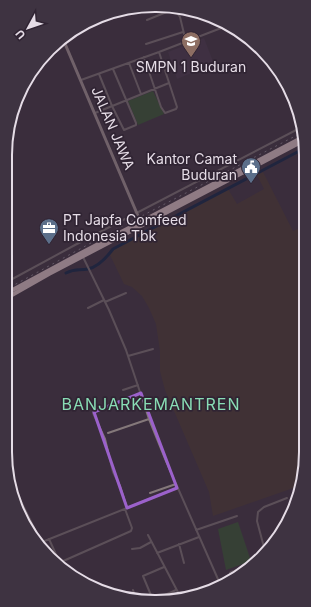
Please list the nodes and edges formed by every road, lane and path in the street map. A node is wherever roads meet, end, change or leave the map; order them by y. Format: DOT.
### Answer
graph roads {
  1 [pos="165,12"];
  2 [pos="178,14"];
  3 [pos="148,20"];
  4 [pos="221,28"];
  5 [pos="183,32"];
  6 [pos="186,42"];
  7 [pos="65,44"];
  8 [pos="146,44"];
  9 [pos="159,52"];
  10 [pos="144,57"];
  11 [pos="129,63"];
  12 [pos="113,69"];
  13 [pos="99,74"];
  14 [pos="81,80"];
  15 [pos="169,83"];
  16 [pos="155,88"];
  17 [pos="141,94"];
  18 [pos="127,100"];
  19 [pos="112,106"];
  20 [pos="95,113"];
  21 [pos="296,130"];
  22 [pos="298,140"];
  23 [pos="299,143"];
  24 [pos="137,214"];
  25 [pos="142,223"];
  26 [pos="83,256"];
  27 [pos="12,279"];
  28 [pos="12,290"];
  29 [pos="126,293"];
  30 [pos="12,295"];
  31 [pos="105,301"];
  32 [pos="88,308"];
  33 [pos="153,349"];
  34 [pos="128,356"];
  35 [pos="138,384"];
  36 [pos="123,390"];
  37 [pos="141,393"];
  38 [pos="149,418"];
  39 [pos="108,433"];
  40 [pos="176,484"];
  41 [pos="177,488"];
  42 [pos="150,493"];
  43 [pos="287,498"];
  44 [pos="22,502"];
  45 [pos="126,509"];
  46 [pos="27,513"];
  47 [pos="237,516"];
  48 [pos="34,527"];
  49 [pos="36,530"];
  50 [pos="196,530"];
  51 [pos="148,535"];
  52 [pos="199,537"];
  53 [pos="49,539"];
  54 [pos="45,542"];
  55 [pos="151,542"];
  56 [pos="179,544"];
  57 [pos="264,545"];
  58 [pos="132,549"];
  59 [pos="157,553"];
  60 [pos="56,555"];
  61 [pos="63,561"];
  62 [pos="184,562"];
  63 [pos="164,567"];
  64 [pos="218,580"];
  65 [pos="133,590"];
  66 [pos="176,590"];
  67 [pos="134,593"];
  68 [pos="178,593"];
  69 [pos="151,595"];
  70 [pos="164,595"];
  1 -- 3 [label="street"];
  2 -- 5 [label="street"];
  4 -- 6 [label="street"];
  5 -- 6 [label="street"];
  5 -- 8 [label="street"];
  6 -- 9 [label="street"];
  7 -- 14 [label="street, JALAN JAWA"];
  9 -- 10 [label="street"];
  9 -- 15 [label="street"];
  10 -- 11 [label="street"];
  10 -- 16 [label="street"];
  11 -- 12 [label="street"];
  11 -- 17 [label="street"];
  12 -- 13 [label="street"];
  12 -- 18 [label="street"];
  13 -- 14 [label="street"];
  13 -- 19 [label="street"];
  14 -- 20 [label="street, JALAN JAWA"];
  15 -- 16 [label="street"];
  15 -- 16 [label="street"];
  16 -- 17 [label="street"];
  17 -- 18 [label="street"];
  18 -- 19 [label="street"];
  18 -- 19 [label="street"];
  19 -- 20 [label="street"];
  20 -- 24 [label="street, JALAN JAWA"];
  21 -- 24 [label="street"];
  22 -- 25 [label="highway"];
  23 -- 25 [label="highway"];
  24 -- 25 [label="street, JALAN JAWA"];
  24 -- 27 [label="street"];
  25 -- 26 [label="highway"];
  25 -- 28 [label="highway"];
  26 -- 30 [label="highway"];
  26 -- 31 [label="street"];
  29 -- 31 [label="street"];
  31 -- 32 [label="street"];
  31 -- 34 [label="street"];
  33 -- 34 [label="street"];
  34 -- 35 [label="street"];
  35 -- 36 [label="street"];
  35 -- 37 [label="street"];
  37 -- 38 [label="street"];
  37 -- 45 [label="street"];
  38 -- 39 [label="street"];
  38 -- 40 [label="street"];
  40 -- 41 [label="street"];
  40 -- 42 [label="street"];
  41 -- 45 [label="street"];
  41 -- 50 [label="street"];
  43 -- 57 [label="street"];
  44 -- 46 [label="street"];
  45 -- 53 [label="street"];
  45 -- 61 [label="street"];
  46 -- 48 [label="street"];
  47 -- 50 [label="street"];
  48 -- 49 [label="street"];
  50 -- 52 [label="street"];
  51 -- 55 [label="street"];
  52 -- 56 [label="street"];
  52 -- 64 [label="street"];
  53 -- 54 [label="street"];
  53 -- 60 [label="street"];
  55 -- 58 [label="street"];
  55 -- 59 [label="street"];
  56 -- 59 [label="street"];
  56 -- 62 [label="street"];
  59 -- 63 [label="street"];
  63 -- 66 [label="street"];
  63 -- 69 [label="street"];
  65 -- 67 [label="street"];
  66 -- 68 [label="street"];
  66 -- 70 [label="street"];
}
